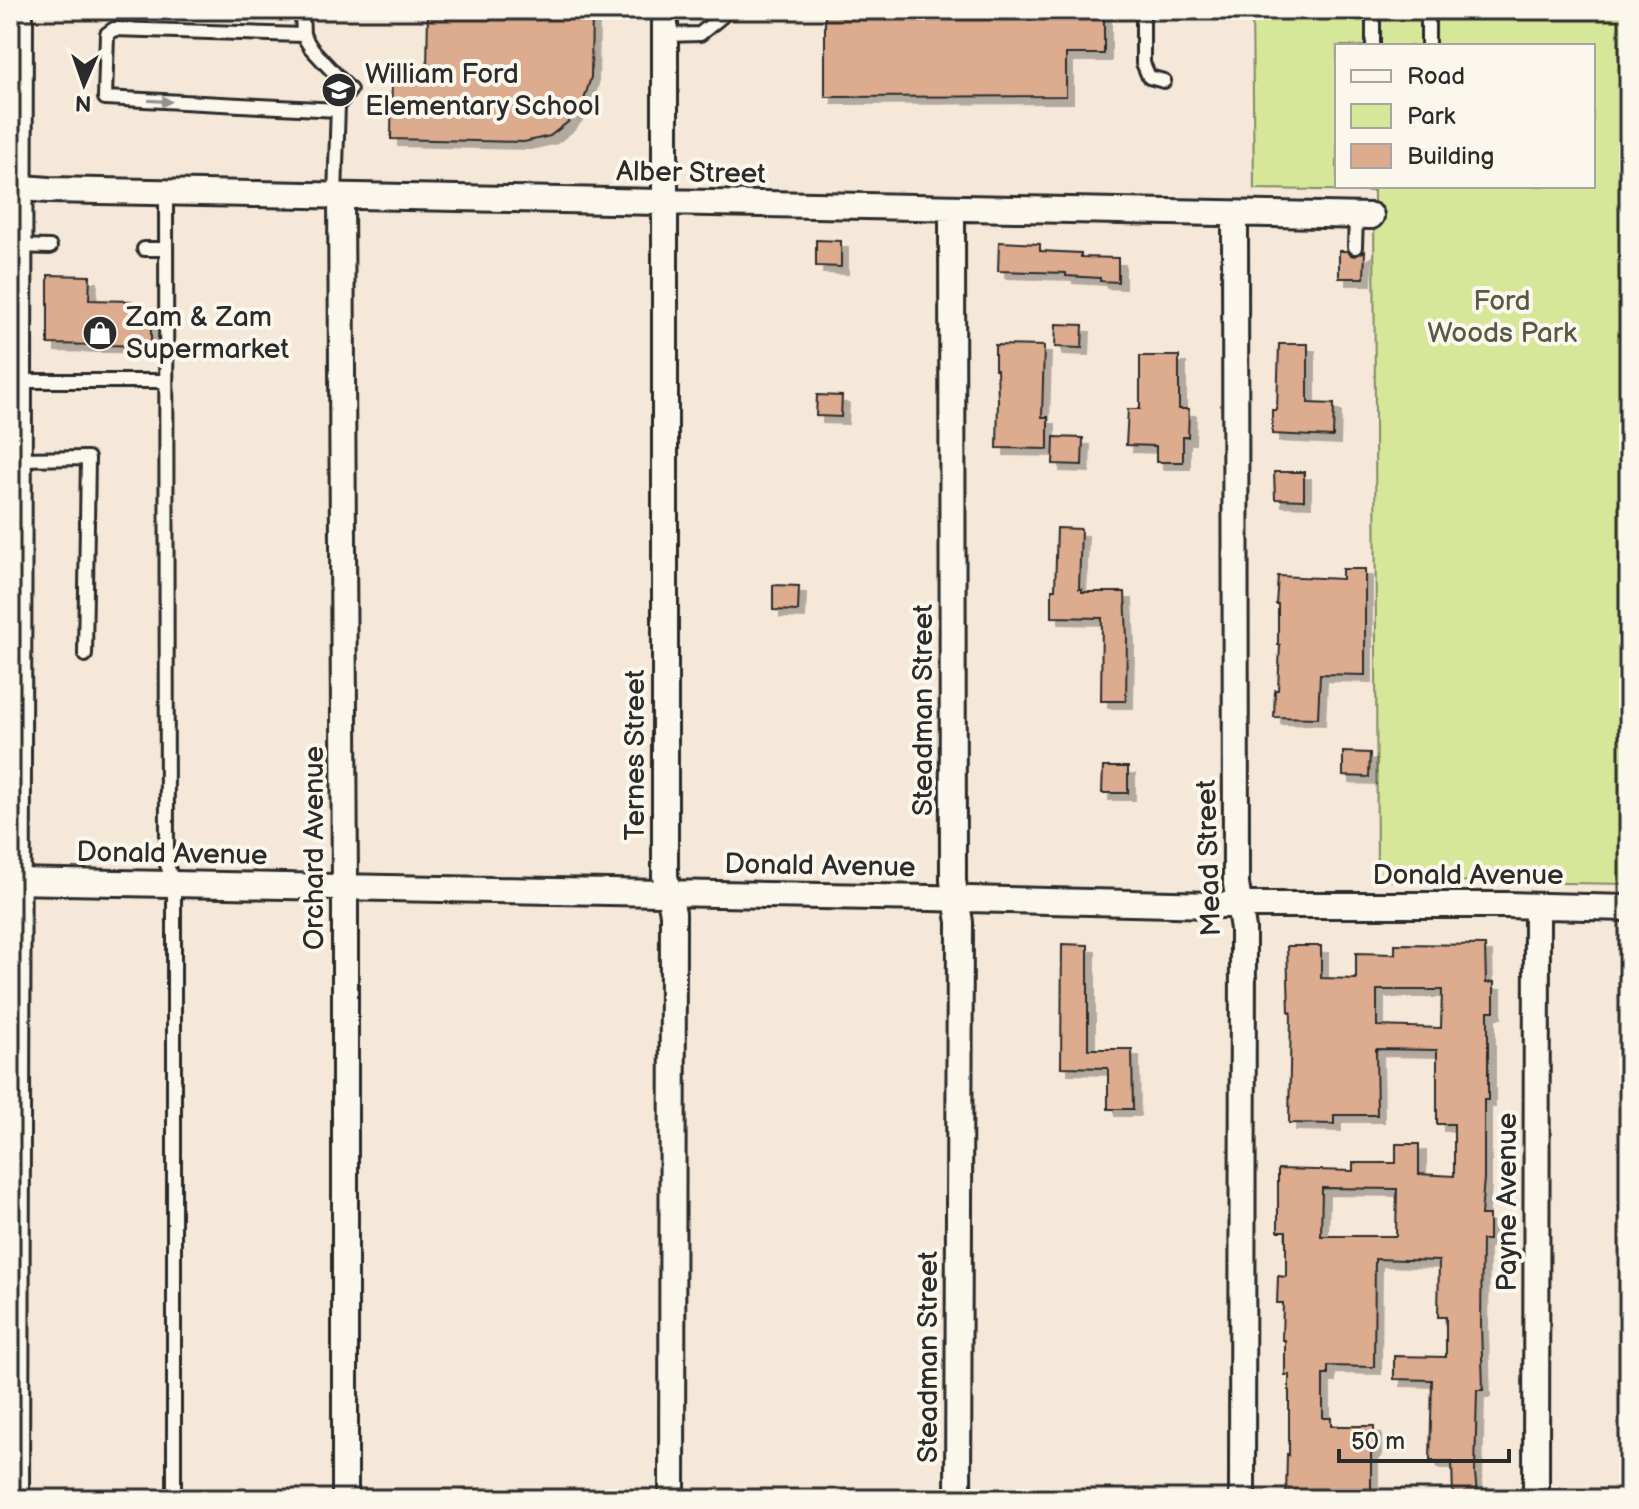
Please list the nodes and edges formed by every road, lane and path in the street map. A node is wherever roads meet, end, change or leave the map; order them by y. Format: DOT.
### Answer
graph roads {
  1 [pos="17,10"];
  2 [pos="302,10"];
  3 [pos="1143,10"];
  4 [pos="1373,10"];
  5 [pos="1428,10"];
  6 [pos="722,16"];
  7 [pos="665,22"];
  8 [pos="303,35"];
  9 [pos="1373,44"];
  10 [pos="1428,44"];
  11 [pos="1164,81"];
  12 [pos="338,110"];
  13 [pos="13,187"];
  14 [pos="166,192"];
  15 [pos="338,196"];
  16 [pos="665,203"];
  17 [pos="952,209"];
  18 [pos="1235,214"];
  19 [pos="1364,216"];
  20 [pos="16,246"];
  21 [pos="50,247"];
  22 [pos="1355,247"];
  23 [pos="144,249"];
  24 [pos="166,249"];
  25 [pos="16,381"];
  26 [pos="166,381"];
  27 [pos="16,459"];
  28 [pos="13,591"];
  29 [pos="85,655"];
  30 [pos="12,881"];
  31 [pos="174,884"];
  32 [pos="345,887"];
  33 [pos="669,893"];
  34 [pos="957,899"];
  35 [pos="1239,905"];
  36 [pos="1537,906"];
  37 [pos="1629,908"];
  38 [pos="13,1499"];
  39 [pos="174,1499"];
  40 [pos="345,1499"];
  41 [pos="672,1499"];
  42 [pos="958,1499"];
  43 [pos="1242,1499"];
  44 [pos="1536,1499"];
  1 -- 13 [label="street"];
  2 -- 8 [label="lane"];
  3 -- 11 [label="lane"];
  4 -- 9 [label="lane"];
  5 -- 10 [label="lane"];
  6 -- 7 [label="lane"];
  7 -- 16 [label="street, Ternes Street"];
  8 -- 12 [label="lane"];
  8 -- 12 [label="lane, one-way"];
  12 -- 15 [label="lane"];
  13 -- 14 [label="street, Alber Street"];
  13 -- 20 [label="street"];
  14 -- 15 [label="street, Alber Street"];
  14 -- 24 [label="lane"];
  15 -- 16 [label="street, Alber Street"];
  15 -- 32 [label="street, Orchard Avenue"];
  16 -- 17 [label="street, Alber Street"];
  16 -- 33 [label="street, Ternes Street"];
  17 -- 18 [label="street, Alber Street"];
  17 -- 34 [label="street, Steadman Street"];
  18 -- 19 [label="street, Alber Street"];
  18 -- 35 [label="street, Mead Street"];
  19 -- 22 [label="lane"];
  20 -- 21 [label="lane"];
  20 -- 25 [label="street"];
  23 -- 24 [label="lane"];
  24 -- 26 [label="lane"];
  25 -- 26 [label="lane"];
  25 -- 27 [label="street"];
  26 -- 31 [label="lane"];
  27 -- 28 [label="street"];
  27 -- 29 [label="lane"];
  28 -- 30 [label="street"];
  30 -- 31 [label="street, Donald Avenue"];
  30 -- 38 [label="street"];
  31 -- 32 [label="street, Donald Avenue"];
  31 -- 39 [label="lane"];
  32 -- 33 [label="street, Donald Avenue"];
  32 -- 40 [label="street, Orchard Avenue"];
  33 -- 34 [label="street, Donald Avenue"];
  33 -- 41 [label="street, Ternes Street"];
  34 -- 35 [label="street, Donald Avenue"];
  34 -- 42 [label="street, Steadman Street"];
  35 -- 36 [label="street, Donald Avenue"];
  35 -- 43 [label="street, Mead Street"];
  36 -- 37 [label="street, Donald Avenue"];
  36 -- 44 [label="street, Payne Avenue"];
}
